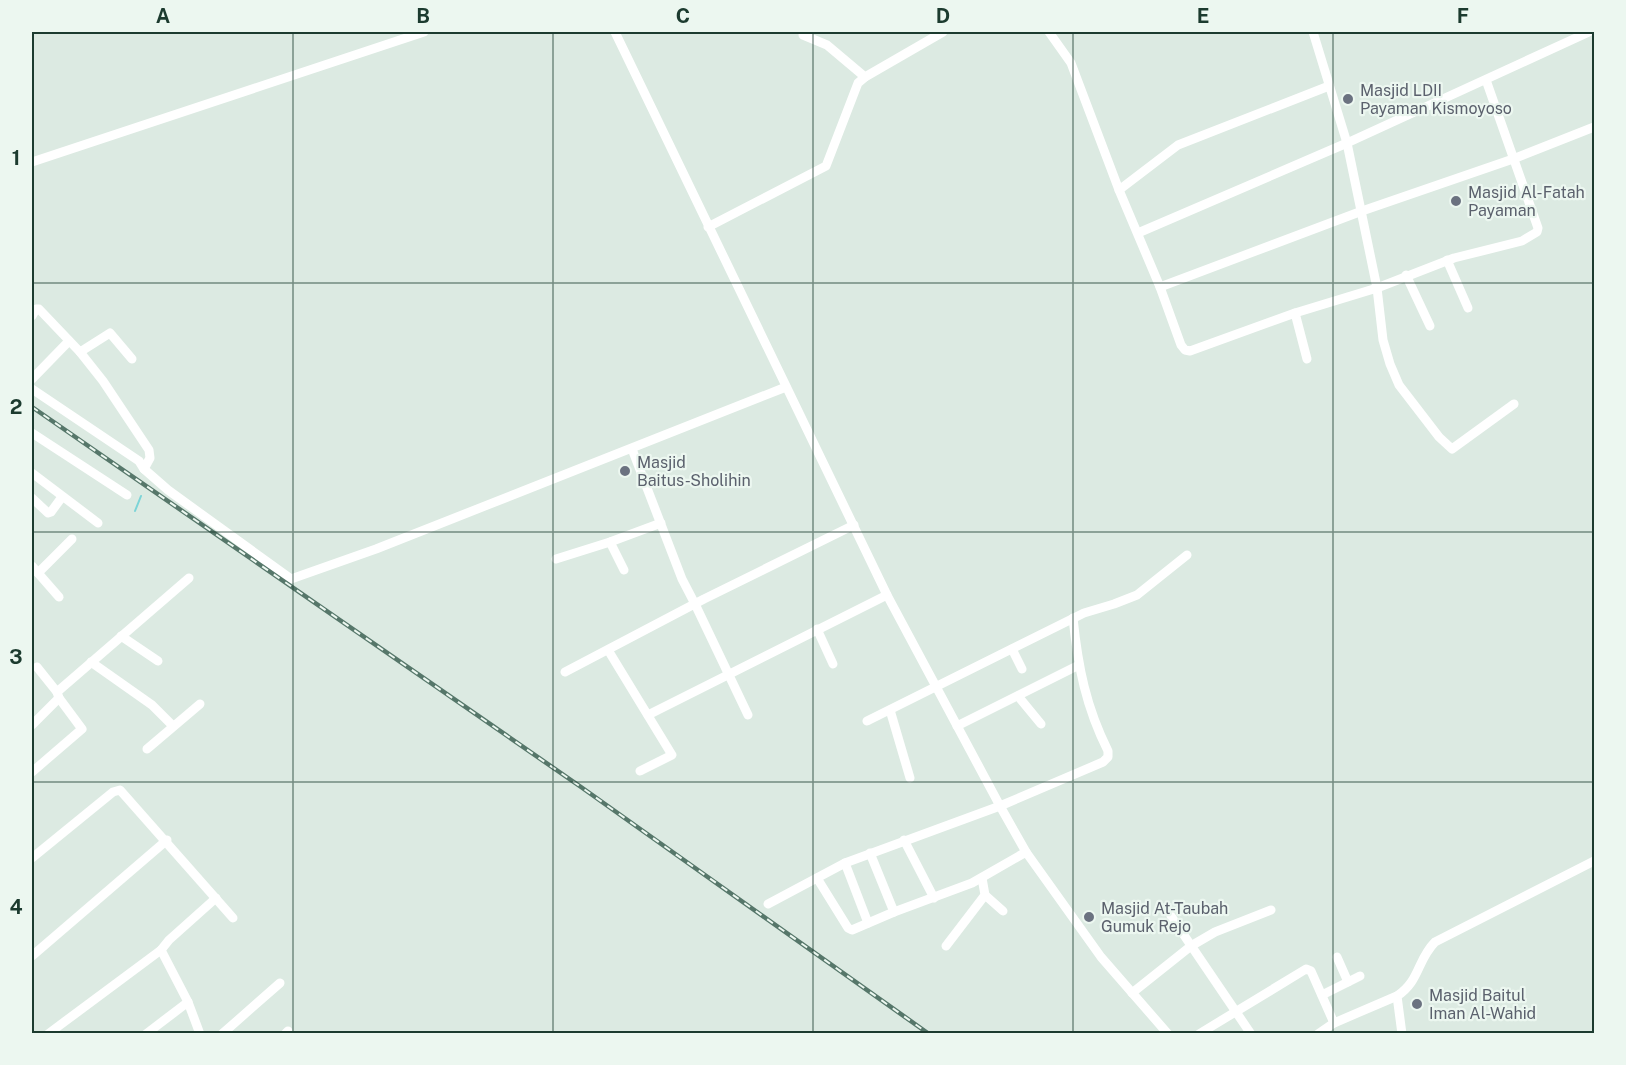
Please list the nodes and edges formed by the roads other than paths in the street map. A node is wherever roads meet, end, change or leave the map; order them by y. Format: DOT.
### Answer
graph roads {
  1 [pos="424,32"];
  2 [pos="615,32"];
  3 [pos="943,32"];
  4 [pos="1049,32"];
  5 [pos="1313,32"];
  6 [pos="1589,32"];
  7 [pos="803,35"];
  8 [pos="866,77"];
  9 [pos="1486,80"];
  10 [pos="1329,86"];
  11 [pos="1594,127"];
  12 [pos="1347,143"];
  13 [pos="1513,159"];
  14 [pos="32,162"];
  15 [pos="1119,190"];
  16 [pos="1362,211"];
  17 [pos="708,227"];
  18 [pos="1138,233"];
  19 [pos="1447,260"];
  20 [pos="1406,275"];
  21 [pos="1160,287"];
  22 [pos="1377,288"];
  23 [pos="1468,308"];
  24 [pos="1295,313"];
  25 [pos="32,316"];
  26 [pos="1430,326"];
  27 [pos="69,341"];
  28 [pos="80,352"];
  29 [pos="132,359"];
  30 [pos="1307,359"];
  31 [pos="32,379"];
  32 [pos="786,387"];
  33 [pos="32,389"];
  34 [pos="1514,404"];
  35 [pos="32,433"];
  36 [pos="632,449"];
  37 [pos="144,469"];
  38 [pos="32,473"];
  39 [pos="127,495"];
  40 [pos="62,497"];
  41 [pos="32,498"];
  42 [pos="661,522"];
  43 [pos="98,523"];
  44 [pos="854,525"];
  45 [pos="72,538"];
  46 [pos="609,542"];
  47 [pos="1187,555"];
  48 [pos="556,559"];
  49 [pos="35,569"];
  50 [pos="624,570"];
  51 [pos="189,578"];
  52 [pos="886,595"];
  53 [pos="58,597"];
  54 [pos="695,604"];
  55 [pos="1073,618"];
  56 [pos="817,629"];
  57 [pos="121,636"];
  58 [pos="1012,649"];
  59 [pos="608,650"];
  60 [pos="158,661"];
  61 [pos="91,662"];
  62 [pos="833,664"];
  63 [pos="1079,665"];
  64 [pos="37,667"];
  65 [pos="1022,669"];
  66 [pos="565,672"];
  67 [pos="729,673"];
  68 [pos="935,687"];
  69 [pos="58,695"];
  70 [pos="1018,696"];
  71 [pos="200,704"];
  72 [pos="890,710"];
  73 [pos="648,715"];
  74 [pos="748,715"];
  75 [pos="867,721"];
  76 [pos="1041,724"];
  77 [pos="32,725"];
  78 [pos="173,726"];
  79 [pos="957,726"];
  80 [pos="147,749"];
  81 [pos="640,771"];
  82 [pos="32,772"];
  83 [pos="910,778"];
  84 [pos="1000,806"];
  85 [pos="166,840"];
  86 [pos="904,840"];
  87 [pos="1026,852"];
  88 [pos="870,853"];
  89 [pos="32,858"];
  90 [pos="1594,861"];
  91 [pos="845,863"];
  92 [pos="817,878"];
  93 [pos="982,878"];
  94 [pos="985,895"];
  95 [pos="216,898"];
  96 [pos="934,898"];
  97 [pos="768,904"];
  98 [pos="1271,909"];
  99 [pos="1003,911"];
  100 [pos="894,912"];
  101 [pos="1171,916"];
  102 [pos="233,918"];
  103 [pos="868,923"];
  104 [pos="946,946"];
  105 [pos="1191,946"];
  106 [pos="161,950"];
  107 [pos="32,956"];
  108 [pos="1337,957"];
  109 [pos="1360,976"];
  110 [pos="1348,982"];
  111 [pos="280,983"];
  112 [pos="1132,993"];
  113 [pos="1322,995"];
  114 [pos="1397,996"];
  115 [pos="188,1002"];
  116 [pos="1235,1011"];
  117 [pos="1327,1028"];
  118 [pos="48,1034"];
  119 [pos="146,1034"];
  120 [pos="200,1034"];
  121 [pos="222,1034"];
  122 [pos="1168,1034"];
  123 [pos="1199,1034"];
  124 [pos="1251,1034"];
  125 [pos="1402,1034"];
  1 -- 14 [label="street"];
  2 -- 17 [label="street"];
  3 -- 8 [label="street"];
  4 -- 15 [label="street"];
  5 -- 10 [label="street"];
  6 -- 9 [label="street"];
  7 -- 8 [label="street"];
  8 -- 17 [label="street"];
  9 -- 12 [label="street"];
  9 -- 13 [label="street"];
  10 -- 12 [label="street"];
  10 -- 15 [label="street"];
  11 -- 13 [label="street"];
  12 -- 16 [label="street"];
  12 -- 18 [label="street"];
  13 -- 16 [label="street"];
  13 -- 19 [label="street"];
  15 -- 18 [label="street"];
  16 -- 21 [label="street"];
  16 -- 22 [label="street"];
  17 -- 32 [label="street"];
  18 -- 21 [label="street"];
  19 -- 20 [label="street"];
  19 -- 23 [label="street"];
  20 -- 22 [label="street"];
  20 -- 26 [label="street"];
  21 -- 24 [label="street"];
  22 -- 24 [label="street"];
  22 -- 34 [label="street"];
  24 -- 30 [label="street"];
  25 -- 27 [label="street"];
  27 -- 28 [label="street"];
  27 -- 31 [label="street"];
  28 -- 29 [label="street"];
  28 -- 37 [label="street"];
  32 -- 36 [label="street"];
  32 -- 44 [label="street"];
  33 -- 37 [label="street"];
  35 -- 39 [label="street"];
  36 -- 37 [label="street"];
  36 -- 42 [label="street"];
  38 -- 40 [label="street"];
  40 -- 41 [label="street"];
  40 -- 43 [label="street"];
  42 -- 46 [label="street"];
  42 -- 54 [label="street"];
  44 -- 52 [label="street"];
  44 -- 54 [label="street"];
  45 -- 49 [label="street"];
  46 -- 48 [label="street"];
  46 -- 50 [label="street"];
  47 -- 55 [label="street"];
  49 -- 53 [label="street"];
  51 -- 57 [label="street"];
  52 -- 56 [label="street"];
  52 -- 68 [label="street"];
  54 -- 59 [label="street"];
  54 -- 67 [label="street"];
  55 -- 58 [label="street"];
  55 -- 63 [label="street"];
  56 -- 62 [label="street"];
  56 -- 67 [label="street"];
  57 -- 60 [label="street"];
  57 -- 61 [label="street"];
  58 -- 65 [label="street"];
  58 -- 68 [label="street"];
  59 -- 66 [label="street"];
  59 -- 73 [label="street"];
  61 -- 69 [label="street"];
  61 -- 78 [label="street"];
  63 -- 70 [label="street"];
  63 -- 84 [label="street"];
  64 -- 69 [label="street"];
  67 -- 73 [label="street"];
  67 -- 74 [label="street"];
  68 -- 72 [label="street"];
  68 -- 79 [label="street"];
  69 -- 77 [label="street"];
  69 -- 82 [label="street"];
  70 -- 76 [label="street"];
  70 -- 79 [label="street"];
  71 -- 78 [label="street"];
  72 -- 75 [label="street"];
  72 -- 83 [label="street"];
  73 -- 81 [label="street"];
  78 -- 80 [label="street"];
  79 -- 84 [label="street"];
  84 -- 86 [label="street"];
  84 -- 87 [label="street"];
  85 -- 89 [label="street"];
  85 -- 95 [label="street"];
  85 -- 107 [label="street"];
  86 -- 88 [label="street"];
  86 -- 96 [label="street"];
  87 -- 93 [label="street"];
  87 -- 112 [label="street"];
  88 -- 91 [label="street"];
  88 -- 100 [label="street"];
  90 -- 114 [label="street"];
  91 -- 92 [label="street"];
  91 -- 103 [label="street"];
  92 -- 97 [label="street"];
  92 -- 103 [label="street"];
  93 -- 94 [label="street"];
  93 -- 96 [label="street"];
  94 -- 99 [label="street"];
  94 -- 104 [label="street"];
  95 -- 102 [label="street"];
  95 -- 106 [label="street"];
  96 -- 100 [label="street"];
  98 -- 105 [label="street"];
  100 -- 103 [label="street"];
  101 -- 105 [label="street"];
  105 -- 112 [label="street"];
  105 -- 116 [label="street"];
  106 -- 115 [label="street"];
  106 -- 118 [label="street"];
  108 -- 110 [label="street"];
  109 -- 110 [label="street"];
  110 -- 113 [label="street"];
  111 -- 121 [label="street"];
  112 -- 122 [label="street"];
  113 -- 116 [label="street"];
  113 -- 117 [label="street"];
  114 -- 117 [label="street"];
  114 -- 125 [label="street"];
  115 -- 119 [label="street"];
  115 -- 120 [label="street"];
  116 -- 123 [label="street"];
  116 -- 124 [label="street"];
}
